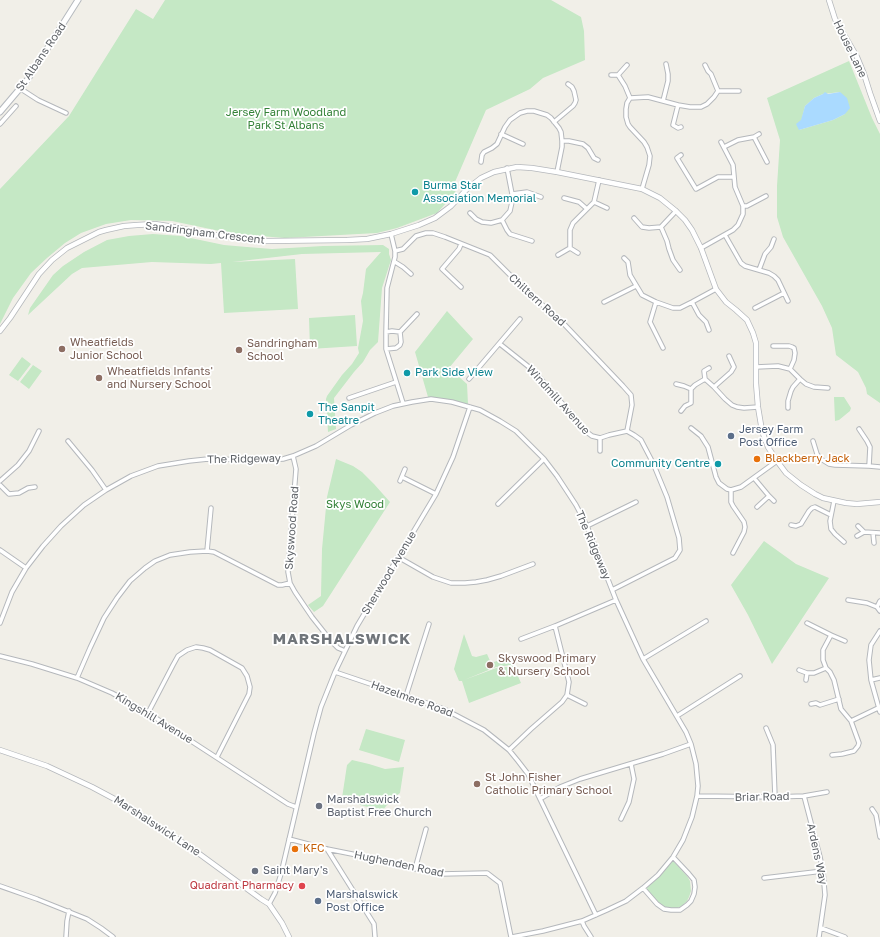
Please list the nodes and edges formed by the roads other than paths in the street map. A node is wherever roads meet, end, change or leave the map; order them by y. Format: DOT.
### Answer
graph roads {
  1 [pos="78,0"];
  2 [pos="829,0"];
  3 [pos="666,64"];
  4 [pos="627,65"];
  5 [pos="705,65"];
  6 [pos="611,75"];
  7 [pos="618,75"];
  8 [pos="568,84"];
  9 [pos="20,89"];
  10 [pos="718,91"];
  11 [pos="739,91"];
  12 [pos="630,98"];
  13 [pos="663,101"];
  14 [pos="678,105"];
  15 [pos="16,106"];
  16 [pos="0,112"];
  17 [pos="66,113"];
  18 [pos="880,121"];
  19 [pos="554,122"];
  20 [pos="0,124"];
  21 [pos="681,128"];
  22 [pos="501,134"];
  23 [pos="758,134"];
  24 [pos="754,137"];
  25 [pos="562,141"];
  26 [pos="721,142"];
  27 [pos="523,144"];
  28 [pos="724,147"];
  29 [pos="681,155"];
  30 [pos="598,160"];
  31 [pos="481,162"];
  32 [pos="767,162"];
  33 [pos="507,168"];
  34 [pos="557,172"];
  35 [pos="734,177"];
  36 [pos="599,180"];
  37 [pos="642,190"];
  38 [pos="512,194"];
  39 [pos="766,196"];
  40 [pos="541,197"];
  41 [pos="564,198"];
  42 [pos="594,202"];
  43 [pos="743,206"];
  44 [pos="608,208"];
  45 [pos="587,209"];
  46 [pos="676,211"];
  47 [pos="470,213"];
  48 [pos="634,218"];
  49 [pos="502,220"];
  50 [pos="661,227"];
  51 [pos="391,234"];
  52 [pos="724,235"];
  53 [pos="774,239"];
  54 [pos="532,241"];
  55 [pos="461,244"];
  56 [pos="570,248"];
  57 [pos="701,248"];
  58 [pos="396,251"];
  59 [pos="578,253"];
  60 [pos="558,255"];
  61 [pos="624,258"];
  62 [pos="395,262"];
  63 [pos="680,270"];
  64 [pos="759,270"];
  65 [pos="410,274"];
  66 [pos="636,286"];
  67 [pos="461,287"];
  68 [pos="716,289"];
  69 [pos="784,293"];
  70 [pos="788,301"];
  71 [pos="604,302"];
  72 [pos="656,302"];
  73 [pos="692,302"];
  74 [pos="756,308"];
  75 [pos="417,314"];
  76 [pos="520,319"];
  77 [pos="709,330"];
  78 [pos="0,331"];
  79 [pos="386,332"];
  80 [pos="400,332"];
  81 [pos="500,344"];
  82 [pos="773,346"];
  83 [pos="663,348"];
  84 [pos="386,349"];
  85 [pos="729,356"];
  86 [pos="756,367"];
  87 [pos="709,368"];
  88 [pos="790,369"];
  89 [pos="469,379"];
  90 [pos="705,379"];
  91 [pos="800,379"];
  92 [pos="396,382"];
  93 [pos="676,384"];
  94 [pos="714,387"];
  95 [pos="828,388"];
  96 [pos="691,389"];
  97 [pos="349,398"];
  98 [pos="403,403"];
  99 [pos="470,407"];
  100 [pos="758,407"];
  101 [pos="788,408"];
  102 [pos="681,411"];
  103 [pos="691,428"];
  104 [pos="859,429"];
  105 [pos="39,431"];
  106 [pos="627,431"];
  107 [pos="600,438"];
  108 [pos="68,441"];
  109 [pos="813,441"];
  110 [pos="600,451"];
  111 [pos="293,456"];
  112 [pos="544,459"];
  113 [pos="777,461"];
  114 [pos="869,466"];
  115 [pos="880,467"];
  116 [pos="405,469"];
  117 [pos="754,478"];
  118 [pos="0,481"];
  119 [pos="0,485"];
  120 [pos="35,487"];
  121 [pos="106,490"];
  122 [pos="731,490"];
  123 [pos="436,494"];
  124 [pos="769,496"];
  125 [pos="774,500"];
  126 [pos="834,501"];
  127 [pos="636,502"];
  128 [pos="880,502"];
  129 [pos="498,504"];
  130 [pos="757,507"];
  131 [pos="210,508"];
  132 [pos="831,515"];
  133 [pos="791,525"];
  134 [pos="587,526"];
  135 [pos="858,526"];
  136 [pos="864,532"];
  137 [pos="873,533"];
  138 [pos="880,533"];
  139 [pos="857,536"];
  140 [pos="844,542"];
  141 [pos="874,543"];
  142 [pos="0,550"];
  143 [pos="207,551"];
  144 [pos="733,553"];
  145 [pos="398,557"];
  146 [pos="533,564"];
  147 [pos="26,568"];
  148 [pos="290,583"];
  149 [pos="612,590"];
  150 [pos="616,600"];
  151 [pos="848,600"];
  152 [pos="880,601"];
  153 [pos="877,607"];
  154 [pos="880,611"];
  155 [pos="706,621"];
  156 [pos="0,623"];
  157 [pos="807,623"];
  158 [pos="429,624"];
  159 [pos="555,626"];
  160 [pos="880,631"];
  161 [pos="831,635"];
  162 [pos="522,639"];
  163 [pos="845,641"];
  164 [pos="345,651"];
  165 [pos="0,656"];
  166 [pos="643,659"];
  167 [pos="826,668"];
  168 [pos="799,670"];
  169 [pos="335,672"];
  170 [pos="807,673"];
  171 [pos="740,676"];
  172 [pos="77,678"];
  173 [pos="880,678"];
  174 [pos="806,680"];
  175 [pos="871,680"];
  176 [pos="406,696"];
  177 [pos="567,696"];
  178 [pos="839,699"];
  179 [pos="585,704"];
  180 [pos="811,704"];
  181 [pos="879,710"];
  182 [pos="148,713"];
  183 [pos="677,716"];
  184 [pos="851,721"];
  185 [pos="766,728"];
  186 [pos="691,744"];
  187 [pos="0,750"];
  188 [pos="509,750"];
  189 [pos="832,755"];
  190 [pos="216,757"];
  191 [pos="631,764"];
  192 [pos="826,792"];
  193 [pos="697,796"];
  194 [pos="804,796"];
  195 [pos="775,797"];
  196 [pos="540,799"];
  197 [pos="296,807"];
  198 [pos="872,809"];
  199 [pos="878,814"];
  200 [pos="621,819"];
  201 [pos="426,829"];
  202 [pos="880,837"];
  203 [pos="289,840"];
  204 [pos="327,849"];
  205 [pos="673,857"];
  206 [pos="415,868"];
  207 [pos="823,871"];
  208 [pos="764,878"];
  209 [pos="0,886"];
  210 [pos="643,888"];
  211 [pos="269,904"];
  212 [pos="69,911"];
  213 [pos="596,915"];
  214 [pos="582,921"];
  215 [pos="821,928"];
  216 [pos="66,937"];
  217 [pos="113,937"];
  218 [pos="290,937"];
  219 [pos="375,937"];
  220 [pos="512,937"];
  221 [pos="591,937"];
  222 [pos="819,937"];
  223 [pos="845,937"];
  1 -- 9 [label="main road, St Albans Road"];
  2 -- 18 [label="street, House Lane"];
  3 -- 13 [label="street"];
  4 -- 7 [label="street"];
  5 -- 10 [label="street"];
  6 -- 7 [label="street"];
  7 -- 12 [label="street"];
  8 -- 19 [label="street"];
  9 -- 16 [label="main road, St Albans Road"];
  9 -- 17 [label="street"];
  10 -- 11 [label="street"];
  10 -- 14 [label="street"];
  12 -- 13 [label="street"];
  12 -- 37 [label="street"];
  13 -- 14 [label="street"];
  14 -- 21 [label="street"];
  15 -- 20 [label="street"];
  19 -- 22 [label="street"];
  19 -- 25 [label="street"];
  22 -- 27 [label="street"];
  22 -- 31 [label="street"];
  23 -- 24 [label="street"];
  24 -- 28 [label="street"];
  24 -- 32 [label="street"];
  25 -- 30 [label="street"];
  25 -- 34 [label="street"];
  26 -- 28 [label="street"];
  28 -- 35 [label="street"];
  29 -- 35 [label="street"];
  33 -- 34 [label="street, Sandringham Crescent"];
  33 -- 38 [label="street"];
  33 -- 51 [label="street, Sandringham Crescent"];
  34 -- 36 [label="street, Sandringham Crescent"];
  35 -- 43 [label="street"];
  36 -- 37 [label="street, Sandringham Crescent"];
  36 -- 42 [label="street"];
  37 -- 46 [label="street, Sandringham Crescent"];
  38 -- 40 [label="street"];
  38 -- 49 [label="street"];
  39 -- 43 [label="street"];
  41 -- 45 [label="street"];
  42 -- 44 [label="street"];
  42 -- 45 [label="street"];
  43 -- 52 [label="street"];
  45 -- 56 [label="street"];
  46 -- 50 [label="street"];
  46 -- 57 [label="street, Sandringham Crescent"];
  47 -- 49 [label="street"];
  48 -- 50 [label="street"];
  49 -- 54 [label="street"];
  50 -- 63 [label="street"];
  51 -- 58 [label="street"];
  51 -- 78 [label="street, Sandringham Crescent"];
  52 -- 57 [label="street"];
  52 -- 64 [label="street"];
  53 -- 64 [label="street"];
  55 -- 58 [label="street, Chiltern Road"];
  55 -- 67 [label="street"];
  55 -- 106 [label="street, Chiltern Road"];
  56 -- 59 [label="street"];
  56 -- 60 [label="street"];
  57 -- 68 [label="street, Sandringham Crescent"];
  58 -- 62 [label="street"];
  61 -- 66 [label="street"];
  62 -- 65 [label="street"];
  62 -- 79 [label="street"];
  64 -- 69 [label="street"];
  66 -- 71 [label="street"];
  66 -- 72 [label="street"];
  68 -- 73 [label="street"];
  68 -- 86 [label="street, Sandringham Crescent"];
  69 -- 70 [label="street"];
  69 -- 74 [label="street"];
  72 -- 73 [label="street"];
  72 -- 83 [label="street"];
  73 -- 77 [label="street"];
  75 -- 80 [label="street"];
  76 -- 81 [label="street"];
  79 -- 80 [label="street"];
  79 -- 84 [label="street"];
  80 -- 84 [label="street"];
  81 -- 89 [label="street"];
  81 -- 107 [label="street, Windmill Avenue"];
  82 -- 88 [label="street"];
  84 -- 92 [label="street"];
  85 -- 94 [label="street"];
  86 -- 88 [label="street"];
  86 -- 100 [label="street, Sandringham Crescent"];
  87 -- 90 [label="street"];
  88 -- 91 [label="street"];
  90 -- 94 [label="street"];
  90 -- 96 [label="street"];
  91 -- 95 [label="street"];
  91 -- 101 [label="street"];
  92 -- 97 [label="street"];
  92 -- 98 [label="street"];
  93 -- 96 [label="street"];
  94 -- 100 [label="street"];
  96 -- 102 [label="street"];
  98 -- 99 [label="street, The Ridgeway"];
  98 -- 111 [label="street, The Ridgeway"];
  99 -- 112 [label="street, The Ridgeway"];
  99 -- 123 [label="street, Sherwood Avenue"];
  100 -- 113 [label="street, Sandringham Crescent"];
  103 -- 122 [label="street"];
  104 -- 114 [label="street"];
  105 -- 118 [label="street"];
  106 -- 107 [label="street, Windmill Avenue"];
  106 -- 149 [label="street"];
  107 -- 110 [label="street, Windmill Avenue"];
  108 -- 121 [label="street"];
  109 -- 114 [label="street"];
  111 -- 121 [label="street, The Ridgeway"];
  111 -- 148 [label="street, Skyswood Road"];
  112 -- 129 [label="street"];
  112 -- 134 [label="street, The Ridgeway"];
  113 -- 117 [label="street"];
  113 -- 126 [label="street, Sandringham Crescent"];
  114 -- 115 [label="street"];
  116 -- 123 [label="street"];
  117 -- 122 [label="street"];
  117 -- 124 [label="street"];
  119 -- 120 [label="street"];
  121 -- 147 [label="street, The Ridgeway"];
  122 -- 144 [label="street"];
  123 -- 145 [label="street, Sherwood Avenue"];
  124 -- 125 [label="street"];
  124 -- 130 [label="street"];
  126 -- 128 [label="street, Sandringham Crescent"];
  126 -- 132 [label="street"];
  127 -- 134 [label="street"];
  131 -- 143 [label="street"];
  132 -- 133 [label="street"];
  132 -- 140 [label="street"];
  134 -- 149 [label="street, The Ridgeway"];
  135 -- 136 [label="street"];
  136 -- 137 [label="street"];
  136 -- 139 [label="street"];
  137 -- 138 [label="street"];
  137 -- 141 [label="street"];
  142 -- 147 [label="street"];
  143 -- 148 [label="street"];
  143 -- 172 [label="street"];
  145 -- 146 [label="street"];
  145 -- 164 [label="street, Sherwood Avenue"];
  147 -- 156 [label="street, The Ridgeway"];
  148 -- 164 [label="street, Skyswood Road"];
  149 -- 150 [label="street, The Ridgeway"];
  150 -- 159 [label="street"];
  150 -- 166 [label="street, The Ridgeway"];
  151 -- 153 [label="street"];
  152 -- 153 [label="street"];
  153 -- 154 [label="street"];
  155 -- 166 [label="street"];
  157 -- 161 [label="street"];
  158 -- 176 [label="street"];
  159 -- 162 [label="street"];
  159 -- 177 [label="street"];
  160 -- 175 [label="street"];
  161 -- 163 [label="street"];
  161 -- 167 [label="street"];
  164 -- 169 [label="street, Sherwood Avenue"];
  165 -- 172 [label="street, Kingshill Avenue"];
  166 -- 183 [label="street, The Ridgeway"];
  167 -- 170 [label="street"];
  167 -- 178 [label="street"];
  168 -- 170 [label="street"];
  169 -- 176 [label="street, Hazelmere Road"];
  169 -- 197 [label="street, Sherwood Avenue"];
  170 -- 174 [label="street"];
  171 -- 183 [label="street"];
  172 -- 182 [label="street, Kingshill Avenue"];
  173 -- 175 [label="street"];
  175 -- 181 [label="street"];
  176 -- 188 [label="street, Hazelmere Road"];
  177 -- 179 [label="street"];
  177 -- 188 [label="street"];
  178 -- 180 [label="street"];
  178 -- 184 [label="street"];
  181 -- 184 [label="street"];
  182 -- 190 [label="street, Kingshill Avenue"];
  182 -- 190 [label="street"];
  183 -- 186 [label="street, The Ridgeway"];
  184 -- 189 [label="street"];
  185 -- 195 [label="street"];
  186 -- 191 [label="street"];
  186 -- 193 [label="street, The Ridgeway"];
  187 -- 211 [label="street, Marshalswick Lane"];
  188 -- 196 [label="street, Hazelmere Road"];
  190 -- 197 [label="street, Kingshill Avenue"];
  191 -- 196 [label="street"];
  191 -- 200 [label="street"];
  192 -- 194 [label="street, Briar Road"];
  193 -- 195 [label="street, Briar Road"];
  193 -- 205 [label="street, The Ridgeway"];
  194 -- 195 [label="street, Briar Road"];
  194 -- 207 [label="street, Ardens Way"];
  196 -- 213 [label="street, Hazelmere Road"];
  197 -- 203 [label="street, Sherwood Avenue"];
  198 -- 199 [label="street"];
  199 -- 202 [label="street"];
  201 -- 206 [label="street"];
  203 -- 204 [label="street, Hughenden Road"];
  203 -- 211 [label="street, Sherwood Avenue"];
  204 -- 206 [label="street, Hughenden Road"];
  204 -- 219 [label="street"];
  205 -- 210 [label="street, The Ridgeway"];
  205 -- 210 [label="street"];
  206 -- 220 [label="street, Hughenden Road"];
  207 -- 208 [label="street"];
  207 -- 215 [label="street, Ardens Way"];
  209 -- 212 [label="street"];
  210 -- 213 [label="street, The Ridgeway"];
  211 -- 218 [label="street, Marshalswick Lane"];
  212 -- 216 [label="street"];
  212 -- 217 [label="street"];
  213 -- 214 [label="street, The Ridgeway"];
  214 -- 220 [label="street, The Ridgeway"];
  214 -- 221 [label="street"];
  215 -- 222 [label="street, Ardens Way"];
  215 -- 223 [label="street"];
}
